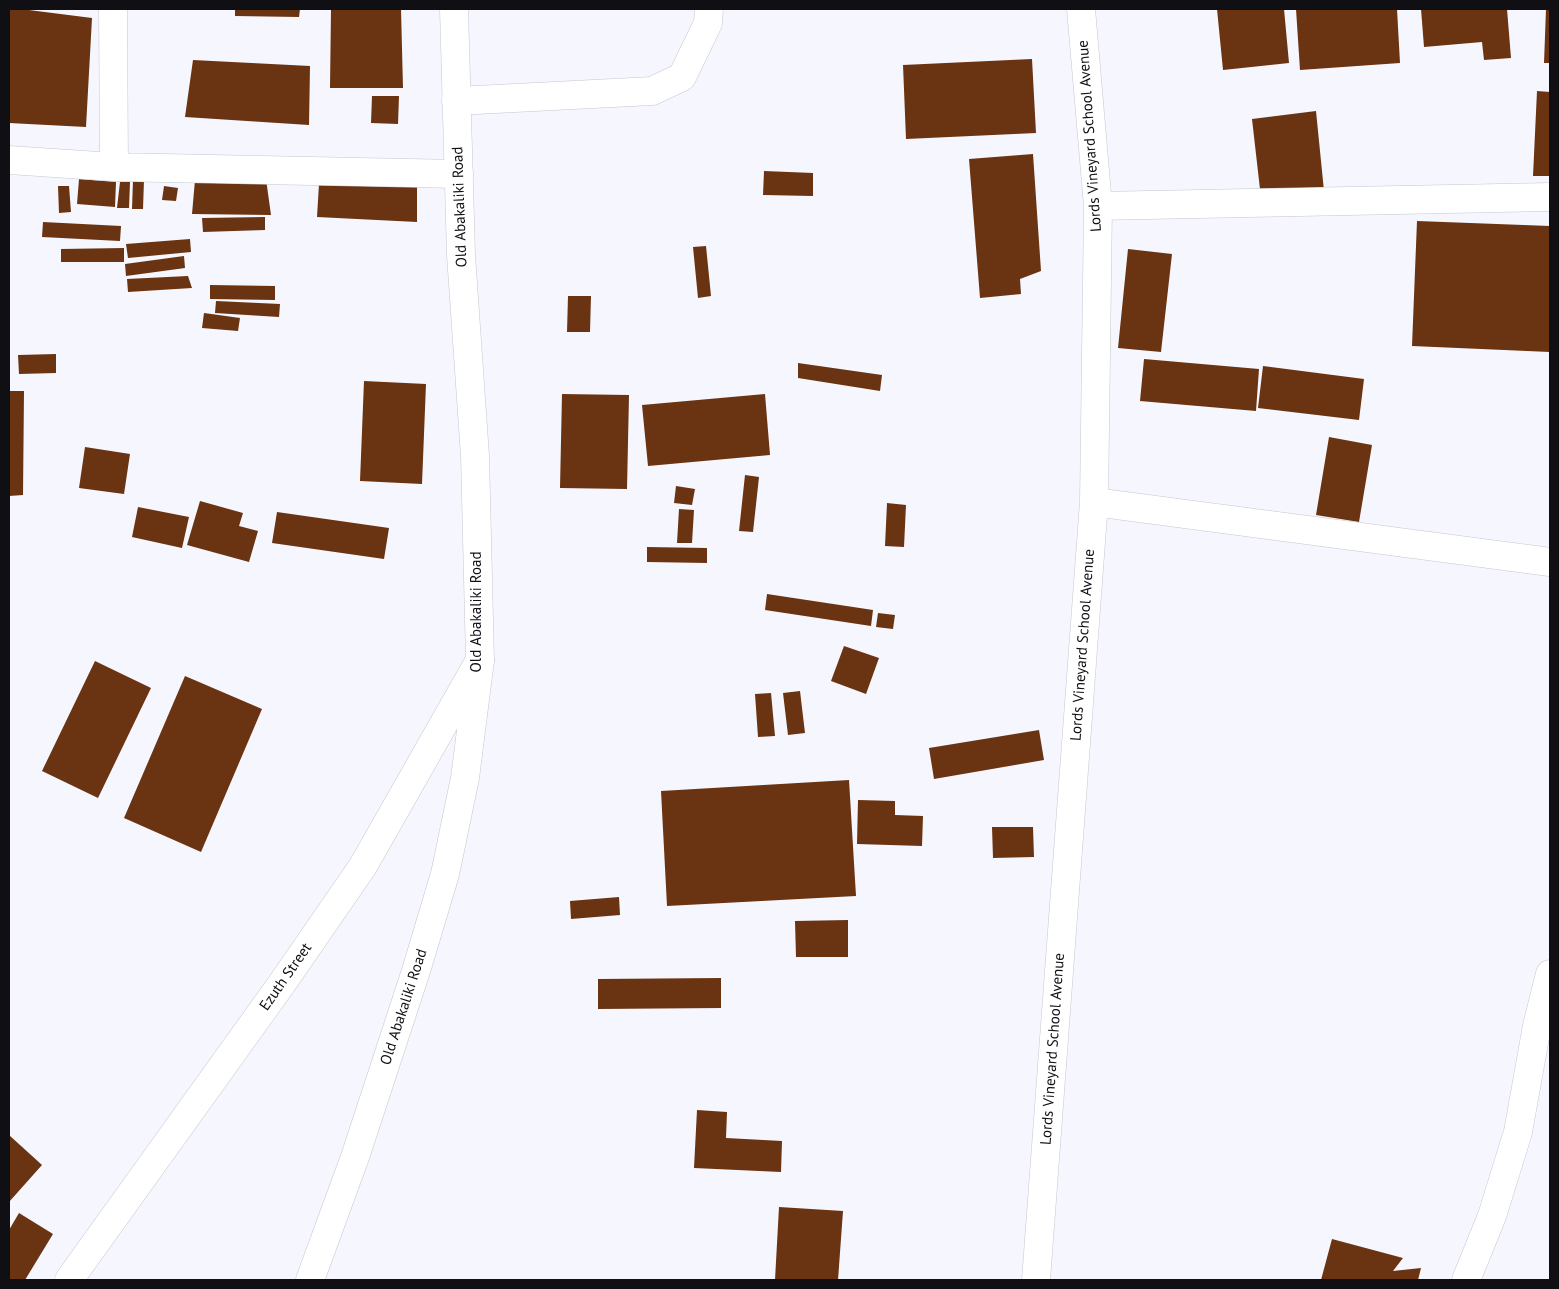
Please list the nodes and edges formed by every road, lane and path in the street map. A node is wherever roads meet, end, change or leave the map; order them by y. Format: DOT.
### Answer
graph roads {
  1 [pos="113,9"];
  2 [pos="454,9"];
  3 [pos="710,9"];
  4 [pos="1081,9"];
  5 [pos="456,101"];
  6 [pos="9,160"];
  7 [pos="114,167"];
  8 [pos="459,174"];
  9 [pos="1550,197"];
  10 [pos="1098,206"];
  11 [pos="1094,502"];
  12 [pos="1550,562"];
  13 [pos="480,660"];
  14 [pos="1550,974"];
  15 [pos="69,1280"];
  16 [pos="310,1280"];
  17 [pos="1036,1280"];
  18 [pos="1466,1280"];
  1 -- 7 [label="street"];
  2 -- 5 [label="street, Old Abakaliki Road"];
  3 -- 5 [label="street"];
  4 -- 10 [label="street, Lords Vineyard School Avenue"];
  5 -- 8 [label="street, Old Abakaliki Road"];
  6 -- 7 [label="street"];
  7 -- 8 [label="street"];
  8 -- 13 [label="street, Old Abakaliki Road"];
  9 -- 10 [label="street"];
  10 -- 11 [label="street, Lords Vineyard School Avenue"];
  11 -- 12 [label="street"];
  11 -- 17 [label="street, Lords Vineyard School Avenue"];
  13 -- 15 [label="street, Ezuth Street"];
  13 -- 16 [label="street, Old Abakaliki Road"];
  14 -- 18 [label="street"];
}
